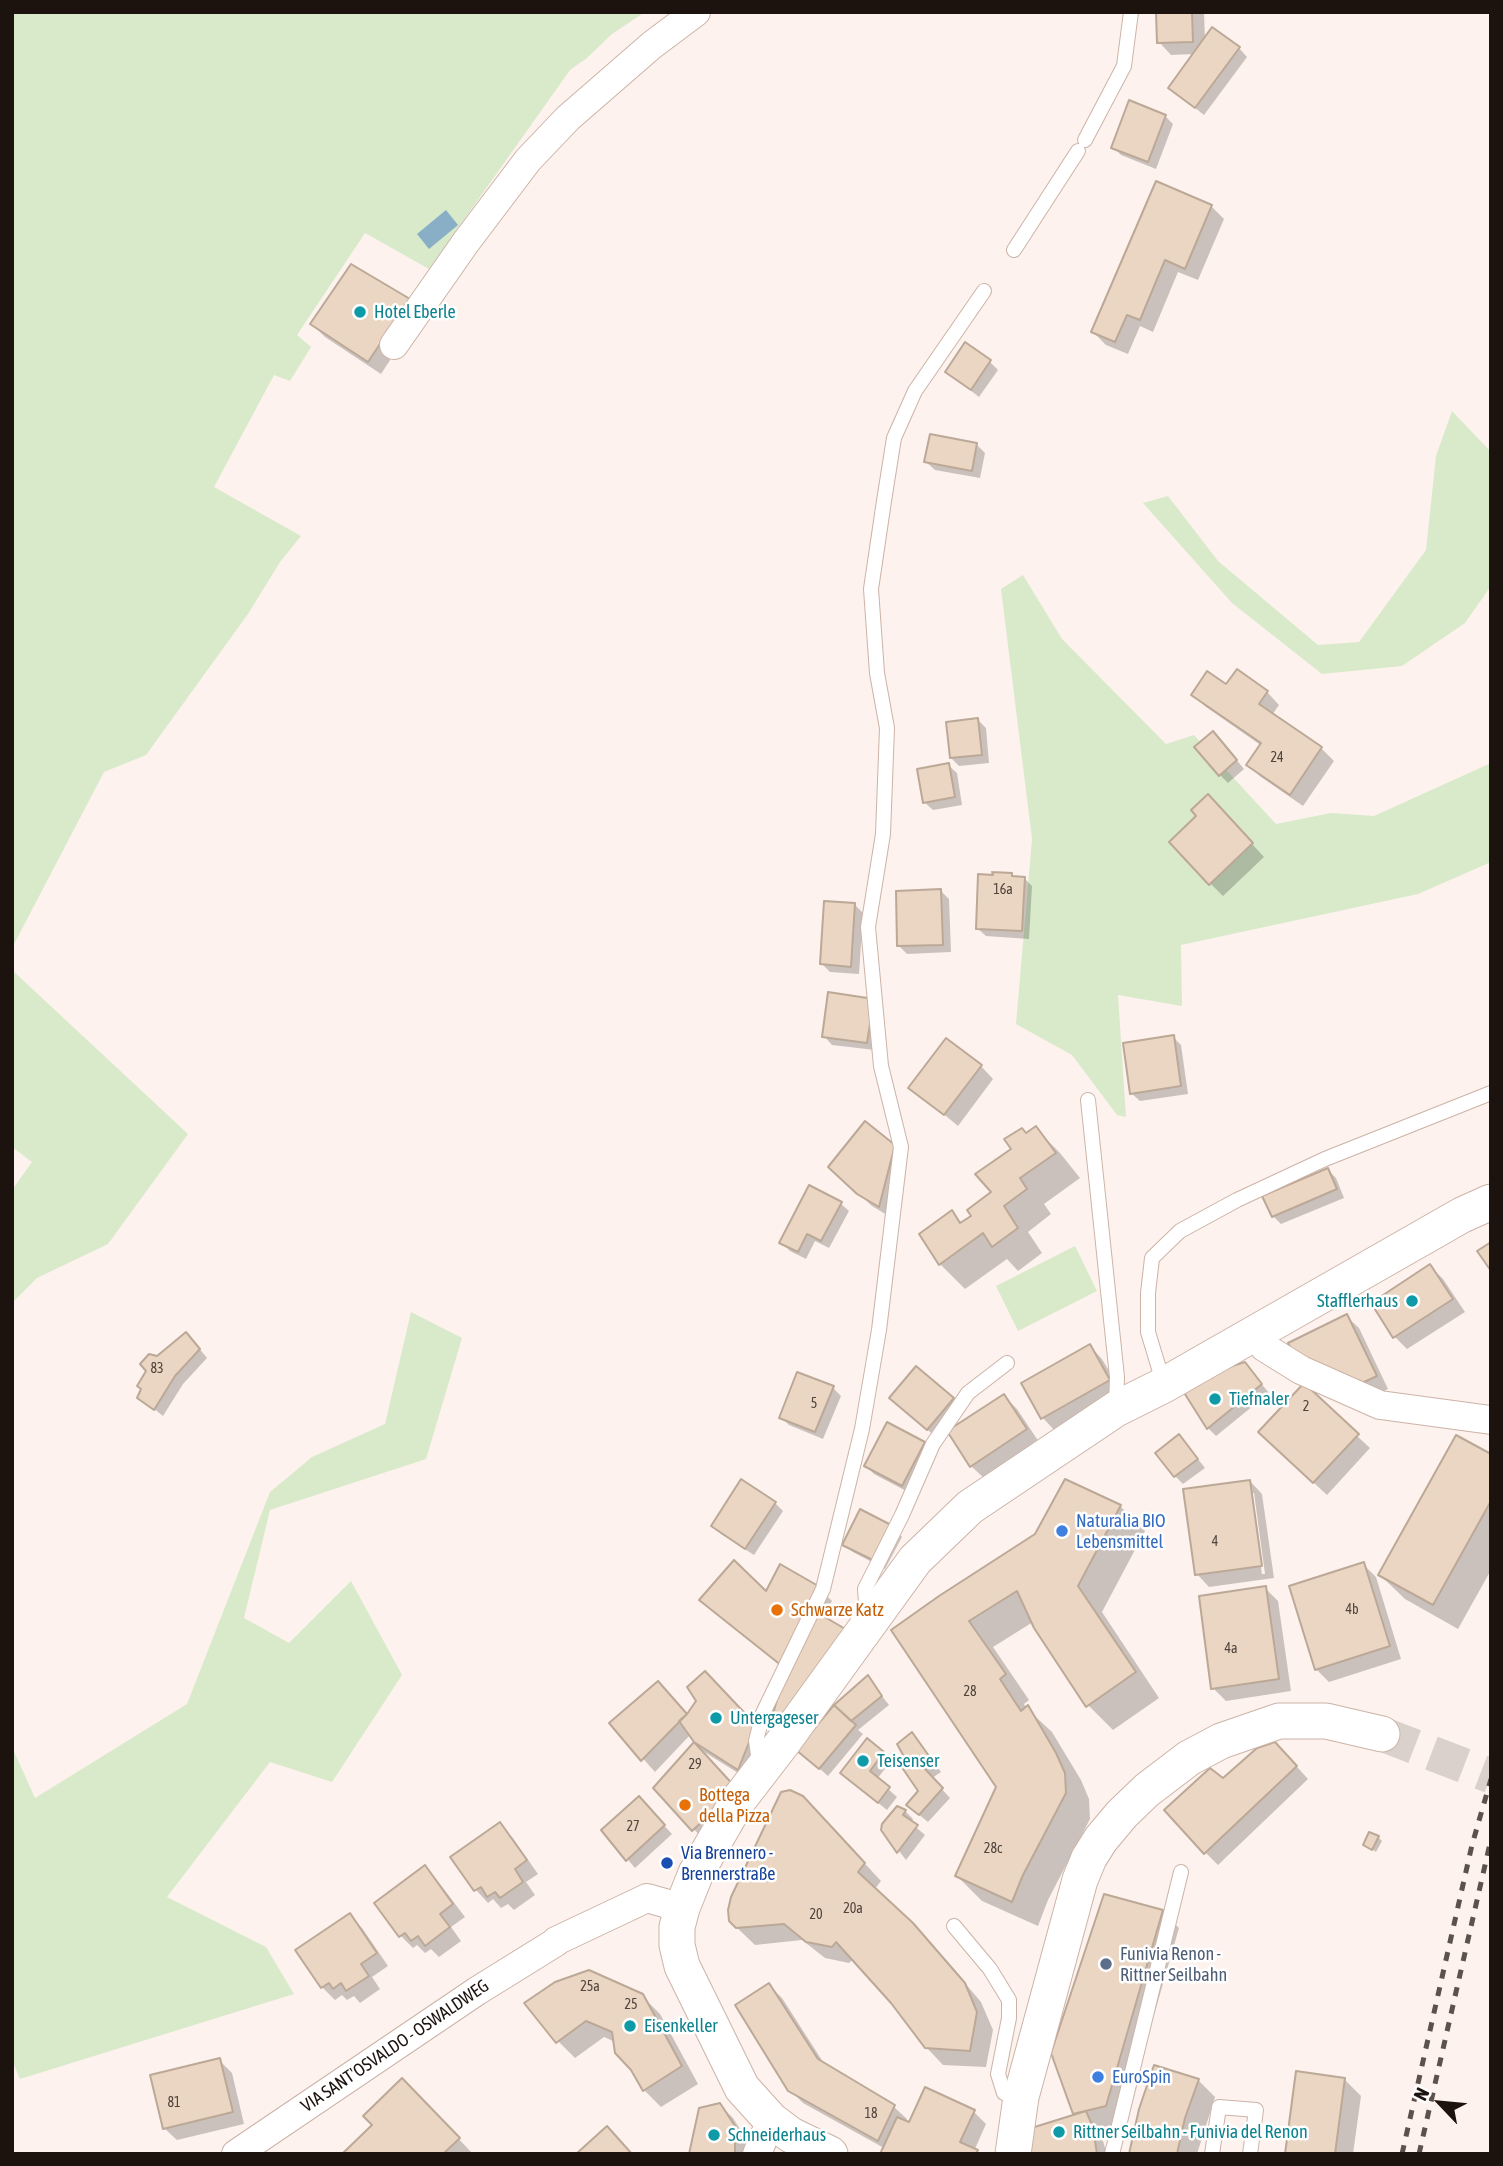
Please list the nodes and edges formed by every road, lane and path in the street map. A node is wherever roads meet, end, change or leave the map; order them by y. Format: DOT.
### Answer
graph roads {
  1 [pos="696,12"];
  2 [pos="1131,12"];
  3 [pos="1014,250"];
  4 [pos="984,290"];
  5 [pos="394,345"];
  6 [pos="1491,1093"];
  7 [pos="1088,1100"];
  8 [pos="1491,1202"];
  9 [pos="1255,1333"];
  10 [pos="1007,1363"];
  11 [pos="1164,1384"];
  12 [pos="1116,1409"];
  13 [pos="1491,1420"];
  14 [pos="867,1622"];
  15 [pos="1382,1734"];
  16 [pos="766,1763"];
  17 [pos="1181,1872"];
  18 [pos="682,1908"];
  19 [pos="954,1926"];
  20 [pos="1021,2097"];
  21 [pos="771,2120"];
  22 [pos="236,2154"];
  23 [pos="757,2154"];
  24 [pos="830,2154"];
  25 [pos="1013,2154"];
  26 [pos="1112,2154"];
  27 [pos="1212,2154"];
  28 [pos="1250,2154"];
  1 -- 5 [label="street"];
  2 -- 3 [label="lane"];
  4 -- 16 [label="lane"];
  6 -- 11 [label="lane"];
  7 -- 12 [label="lane"];
  8 -- 9 [label="street"];
  9 -- 11 [label="street"];
  9 -- 13 [label="street"];
  10 -- 14 [label="lane"];
  11 -- 12 [label="street"];
  12 -- 14 [label="street"];
  14 -- 16 [label="street"];
  15 -- 20 [label="street"];
  16 -- 18 [label="street"];
  17 -- 26 [label="lane"];
  18 -- 21 [label="street"];
  18 -- 22 [label="street, VIA SANT'OSVALDO - OSWALDWEG"];
  19 -- 20 [label="lane"];
  20 -- 25 [label="street"];
  21 -- 23 [label="street"];
  21 -- 24 [label="street"];
  27 -- 28 [label="lane"];
}
